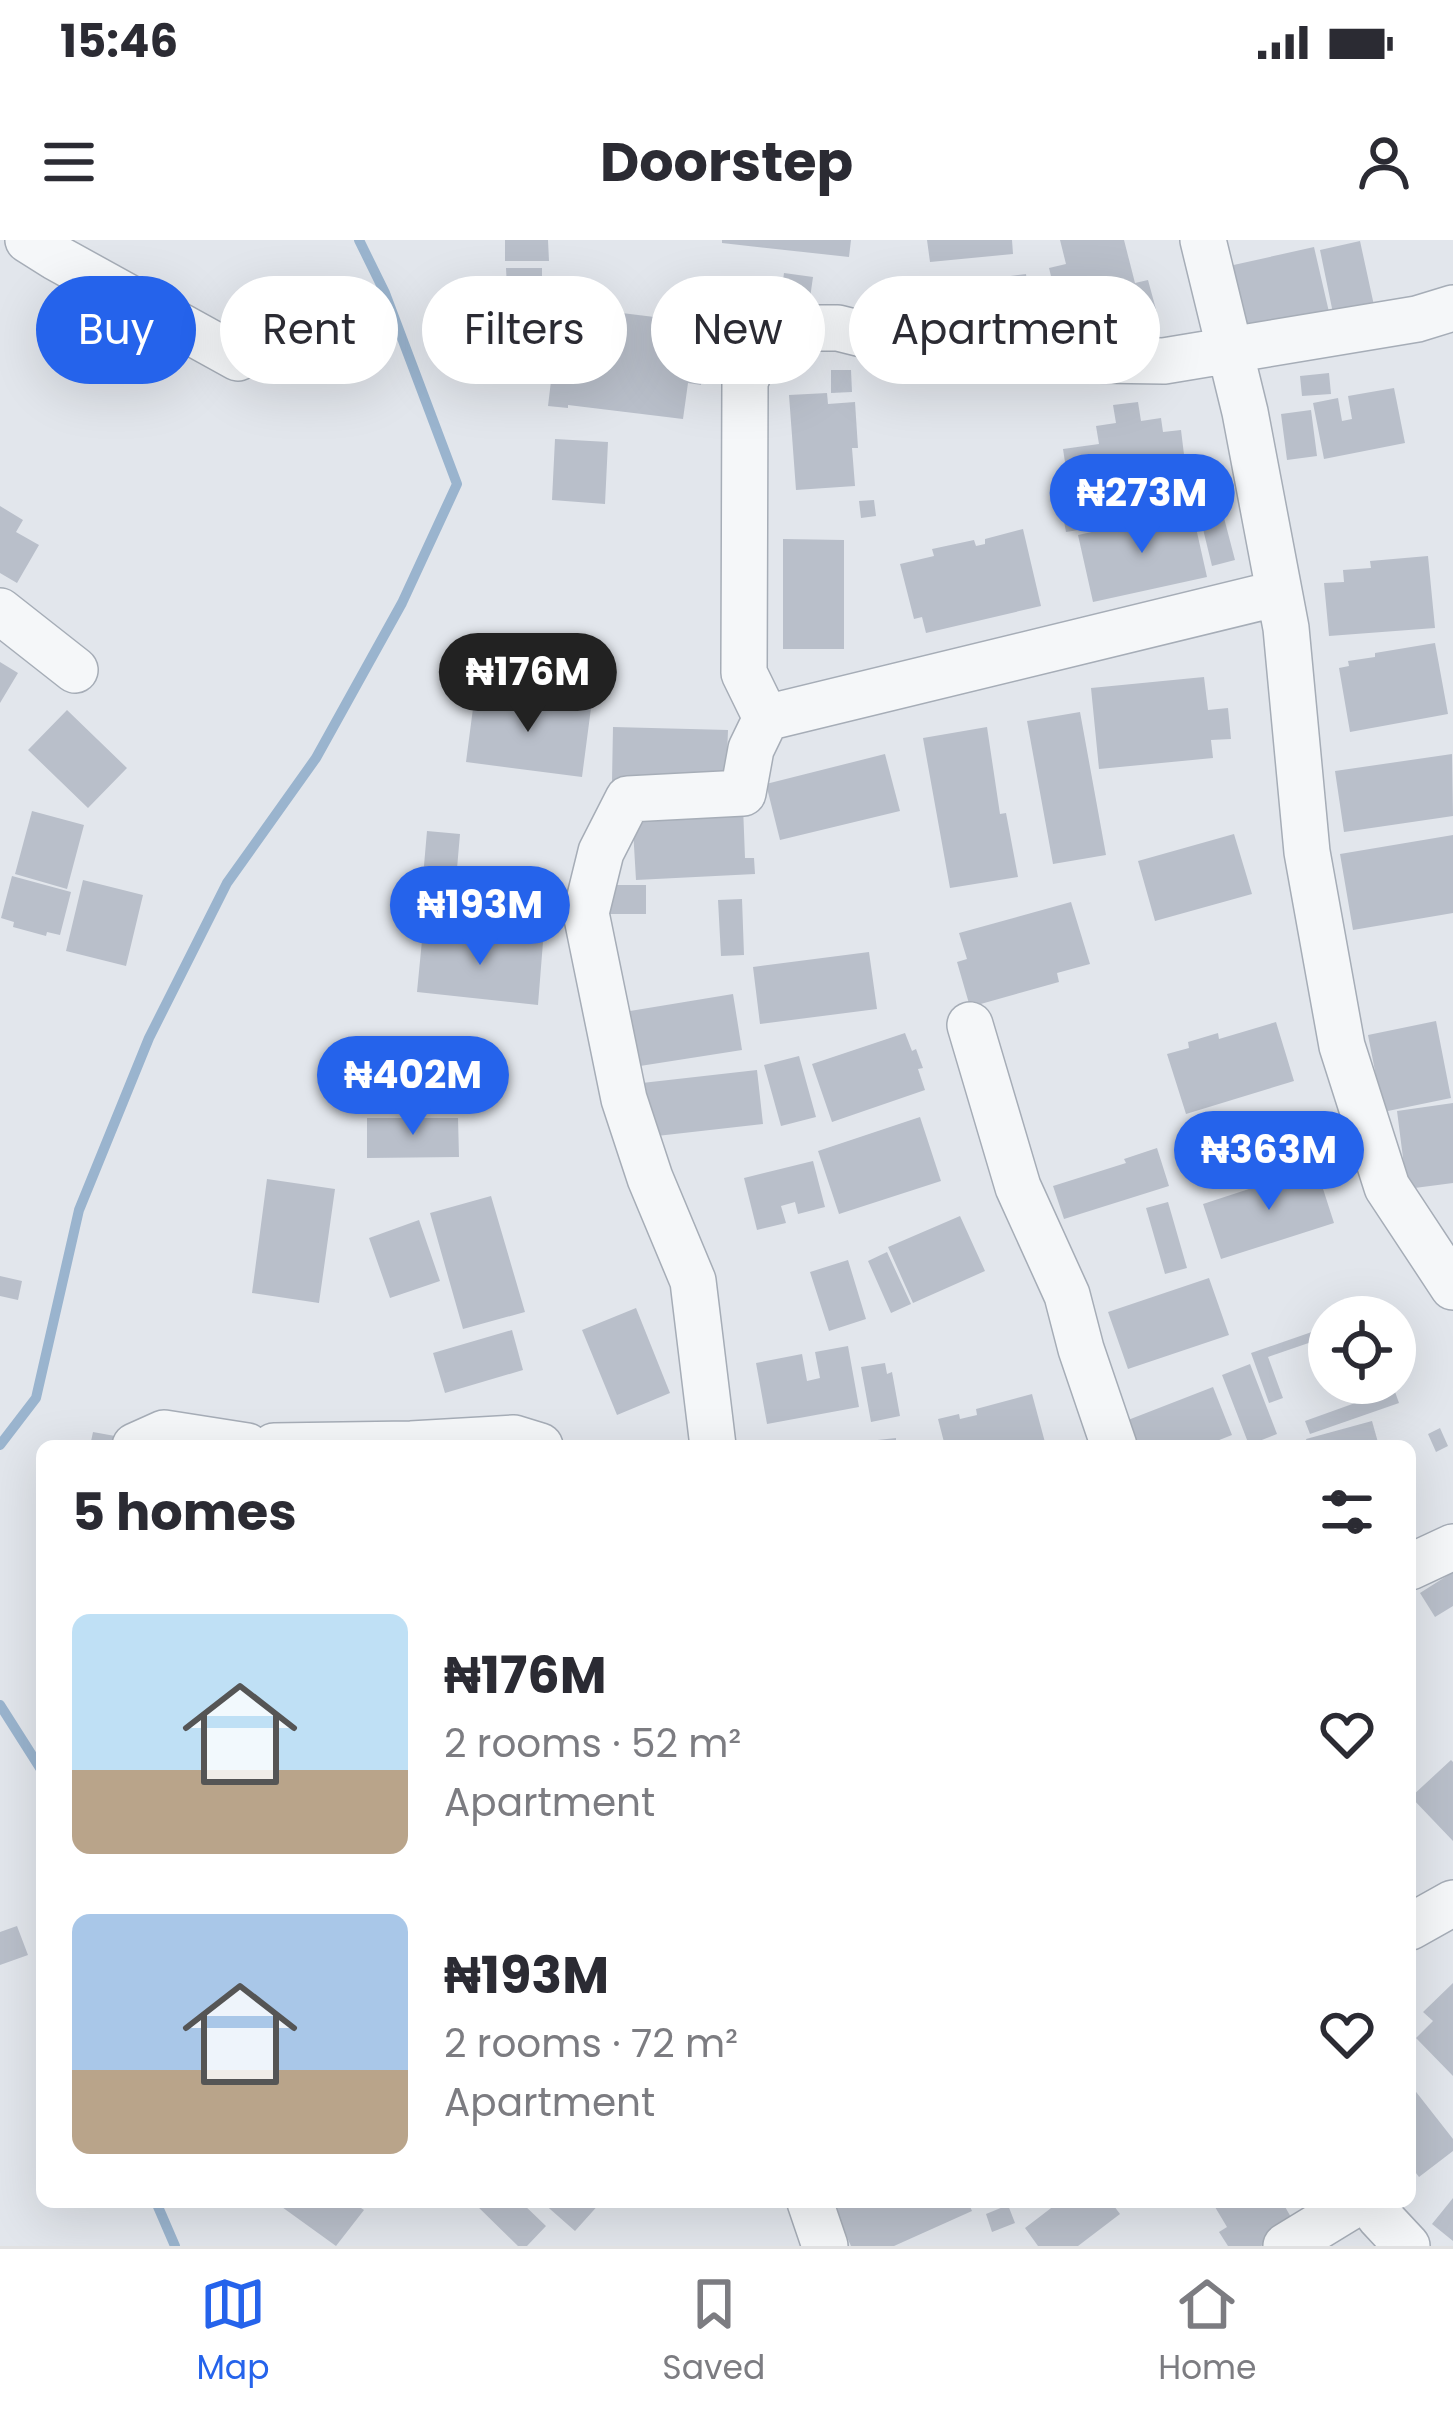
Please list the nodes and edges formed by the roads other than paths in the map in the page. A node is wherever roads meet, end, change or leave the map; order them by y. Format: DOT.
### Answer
graph roads {
  1 [pos="28,240"];
  2 [pos="1202,240"];
  3 [pos="1453,308"];
  4 [pos="220,348"];
  5 [pos="1230,350"];
  6 [pos="1279,593"];
  7 [pos="0,611"];
  8 [pos="74,670"];
  9 [pos="766,718"];
  10 [pos="970,1025"];
  11 [pos="1448,1271"];
  12 [pos="148,1440"];
  13 [pos="209,1440"];
  14 [pos="480,1440"];
  15 [pos="520,1440"];
  16 [pos="712,1440"];
  17 [pos="1112,1440"];
  18 [pos="1453,1546"];
  19 [pos="1416,1564"];
  20 [pos="1453,1903"];
  21 [pos="1416,1924"];
  22 [pos="812,2208"];
  23 [pos="1348,2208"];
  24 [pos="1377,2208"];
  25 [pos="825,2246"];
  26 [pos="1286,2246"];
  27 [pos="1408,2246"];
  1 -- 4 [label="street"];
  2 -- 5 [label="street"];
  3 -- 5 [label="street"];
  5 -- 6 [label="street"];
  5 -- 9 [label="street"];
  6 -- 9 [label="street"];
  6 -- 11 [label="street"];
  7 -- 8 [label="street"];
  9 -- 16 [label="street"];
  10 -- 17 [label="street"];
  12 -- 13 [label="street"];
  14 -- 15 [label="street"];
  18 -- 19 [label="street"];
  20 -- 21 [label="street"];
  22 -- 25 [label="street"];
  23 -- 26 [label="street"];
  24 -- 27 [label="street"];
}
